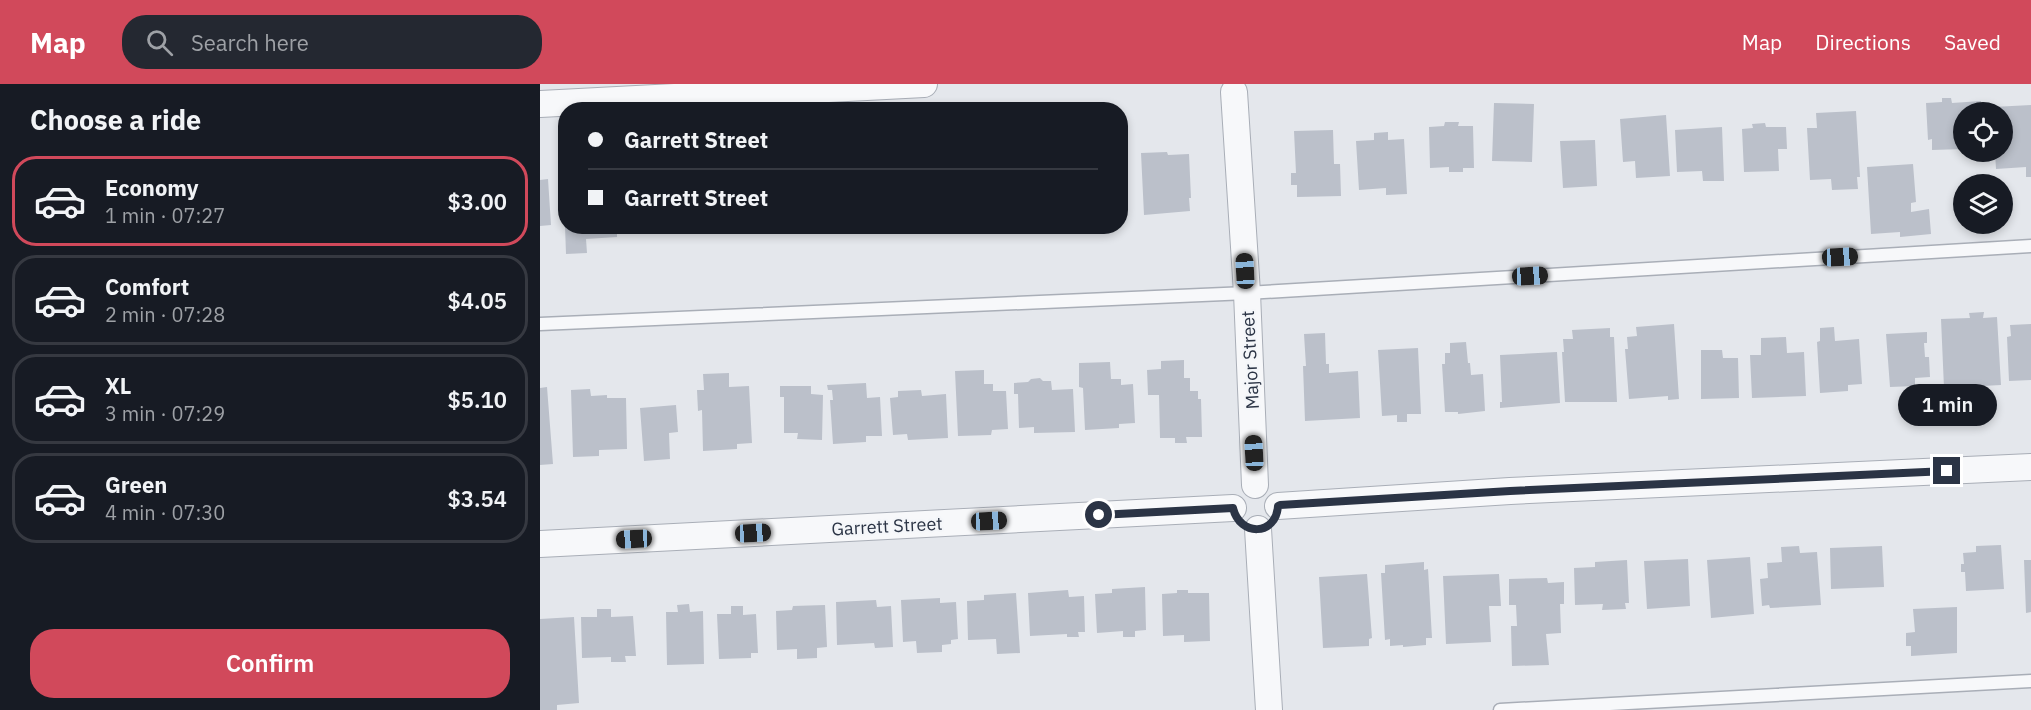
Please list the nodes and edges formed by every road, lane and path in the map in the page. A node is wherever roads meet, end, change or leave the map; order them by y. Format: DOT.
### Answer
graph roads {
  1 [pos="924,84"];
  2 [pos="1233,87"];
  3 [pos="578,102"];
  4 [pos="558,103"];
  5 [pos="540,104"];
  6 [pos="2031,246"];
  7 [pos="1247,293"];
  8 [pos="540,324"];
  9 [pos="2031,467"];
  10 [pos="1256,485"];
  11 [pos="1278,506"];
  12 [pos="1233,508"];
  13 [pos="1258,529"];
  14 [pos="540,544"];
  15 [pos="2031,681"];
  16 [pos="1269,710"];
  17 [pos="1500,710"];
  1 -- 3 [label="street"];
  2 -- 7 [label="street, Major Street"];
  4 -- 5 [label="street"];
  6 -- 7 [label="lane"];
  7 -- 8 [label="lane"];
  7 -- 10 [label="street, Major Street"];
  9 -- 11 [label="street"];
  10 -- 11 [label="street"];
  10 -- 12 [label="street"];
  11 -- 13 [label="street"];
  12 -- 13 [label="street"];
  12 -- 14 [label="street, Garrett Street"];
  13 -- 16 [label="street"];
  15 -- 17 [label="lane"];
}
